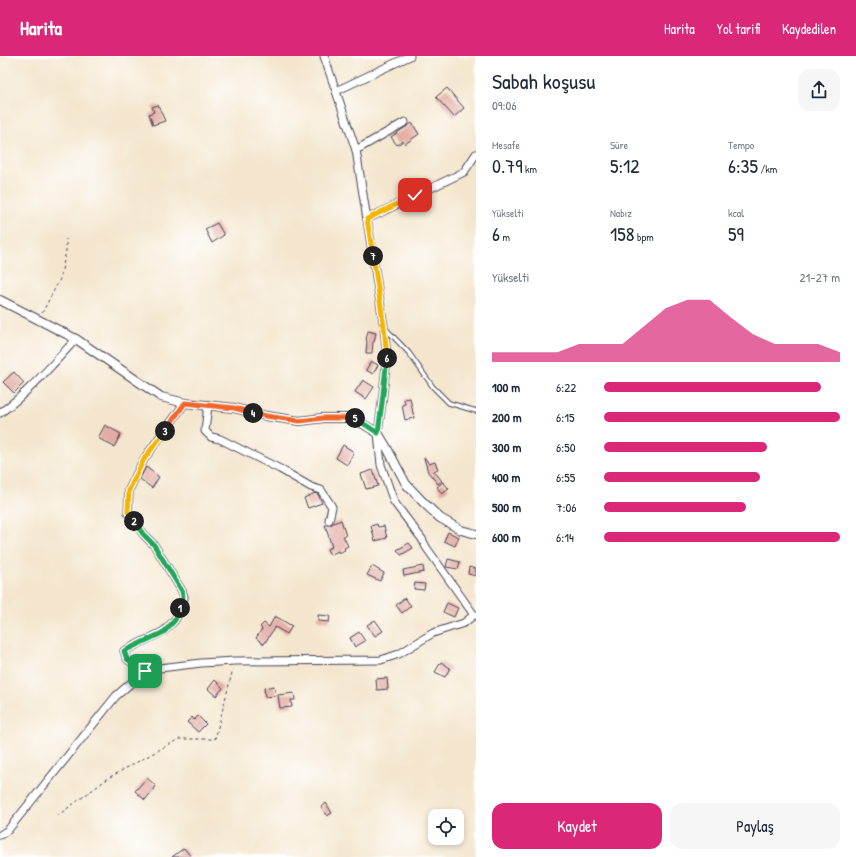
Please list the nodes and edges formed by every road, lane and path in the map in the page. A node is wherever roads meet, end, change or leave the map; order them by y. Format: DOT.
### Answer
graph roads {
  1 [pos="324,56"];
  2 [pos="410,56"];
  3 [pos="336,91"];
  4 [pos="405,122"];
  5 [pos="356,150"];
  6 [pos="476,154"];
  7 [pos="367,219"];
  8 [pos="66,239"];
  9 [pos="0,300"];
  10 [pos="38,320"];
  11 [pos="384,327"];
  12 [pos="76,339"];
  13 [pos="185,403"];
  14 [pos="208,405"];
  15 [pos="476,411"];
  16 [pos="0,413"];
  17 [pos="378,433"];
  18 [pos="329,520"];
  19 [pos="476,534"];
  20 [pos="475,615"];
  21 [pos="235,661"];
  22 [pos="145,671"];
  23 [pos="57,816"];
  24 [pos="0,834"];
  1 -- 3 [label="street"];
  2 -- 3 [label="street"];
  3 -- 5 [label="street"];
  4 -- 5 [label="street"];
  5 -- 7 [label="street"];
  6 -- 7 [label="street"];
  7 -- 11 [label="street"];
  8 -- 10 [label="path"];
  9 -- 10 [label="street"];
  10 -- 12 [label="street"];
  11 -- 15 [label="lane"];
  11 -- 17 [label="street"];
  12 -- 13 [label="street"];
  12 -- 16 [label="street"];
  13 -- 14 [label="street"];
  13 -- 22 [label="street"];
  14 -- 17 [label="street"];
  14 -- 18 [label="street"];
  17 -- 19 [label="street"];
  17 -- 20 [label="street"];
  20 -- 21 [label="street"];
  21 -- 22 [label="street"];
  21 -- 23 [label="path"];
  22 -- 24 [label="street"];
}
